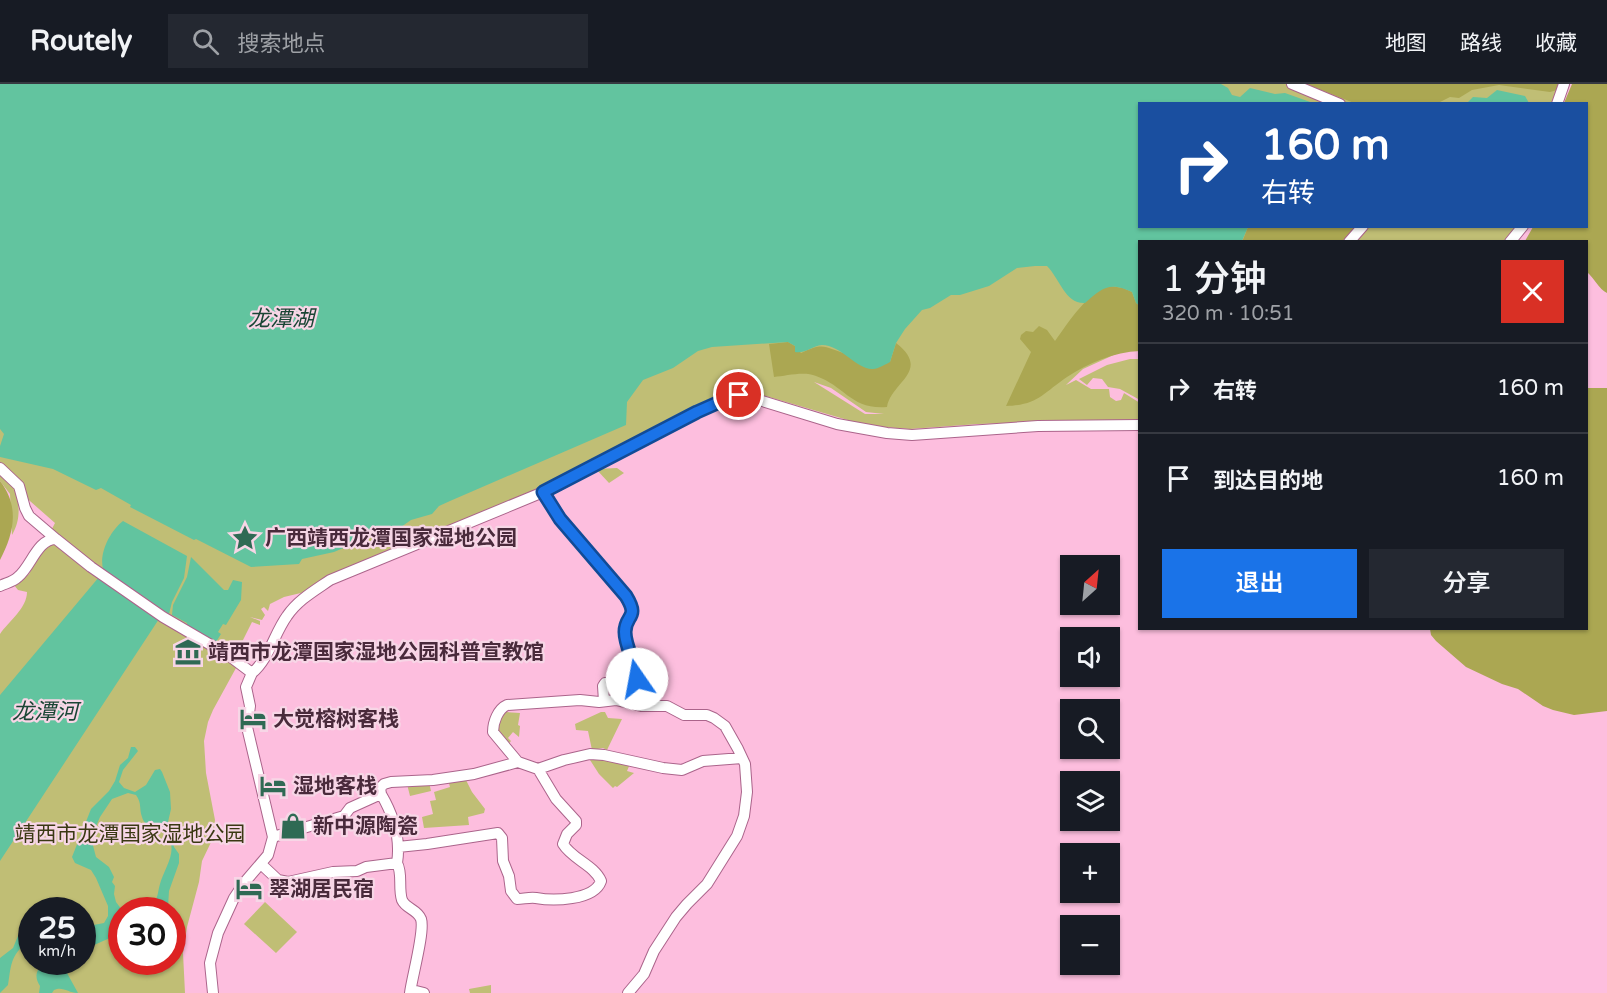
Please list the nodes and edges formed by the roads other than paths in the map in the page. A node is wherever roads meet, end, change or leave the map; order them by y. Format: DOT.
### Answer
graph roads {
  1 [pos="1292,84"];
  2 [pos="1564,84"];
  3 [pos="1335,102"];
  4 [pos="1558,102"];
  5 [pos="1361,228"];
  6 [pos="1521,228"];
  7 [pos="1351,240"];
  8 [pos="1512,240"];
  9 [pos="1138,425"];
  10 [pos="0,468"];
  11 [pos="543,492"];
  12 [pos="56,539"];
  13 [pos="0,586"];
  14 [pos="252,673"];
  15 [pos="604,701"];
  16 [pos="742,758"];
  17 [pos="518,762"];
  18 [pos="538,769"];
  19 [pos="381,794"];
  20 [pos="273,837"];
  21 [pos="398,847"];
  22 [pos="396,863"];
  23 [pos="261,864"];
  24 [pos="213,993"];
  25 [pos="411,993"];
  26 [pos="424,993"];
  27 [pos="628,993"];
  1 -- 3 [label="street"];
  2 -- 4 [label="street"];
  5 -- 7 [label="street"];
  6 -- 8 [label="street"];
  9 -- 11 [label="street"];
  10 -- 12 [label="street"];
  11 -- 14 [label="street"];
  11 -- 15 [label="street"];
  12 -- 13 [label="street"];
  12 -- 14 [label="street"];
  14 -- 20 [label="street"];
  15 -- 16 [label="street"];
  15 -- 17 [label="street"];
  16 -- 18 [label="street"];
  16 -- 27 [label="street"];
  17 -- 18 [label="street"];
  17 -- 19 [label="street"];
  18 -- 21 [label="street"];
  19 -- 20 [label="street"];
  19 -- 21 [label="street"];
  20 -- 23 [label="street"];
  21 -- 22 [label="street"];
  22 -- 23 [label="street"];
  22 -- 25 [label="street"];
  23 -- 24 [label="street"];
  25 -- 26 [label="street"];
}
